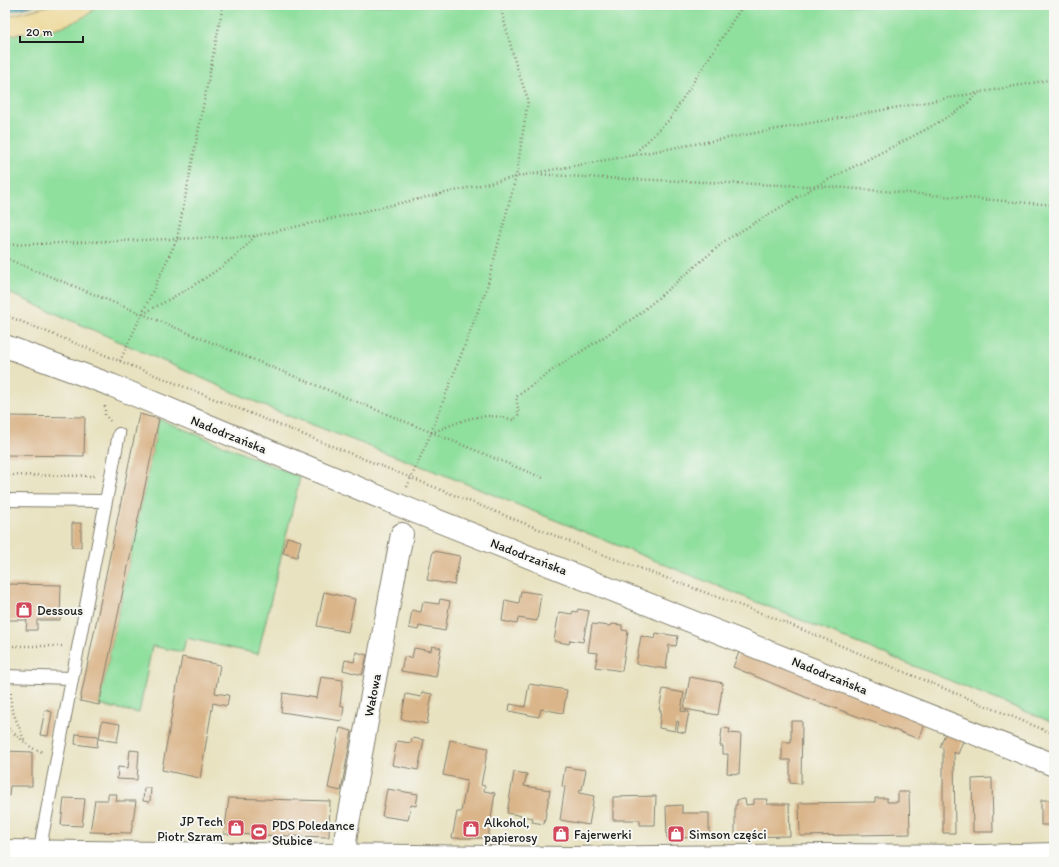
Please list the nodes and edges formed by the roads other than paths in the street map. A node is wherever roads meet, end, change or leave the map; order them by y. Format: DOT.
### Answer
graph roads {
  1 [pos="5,346"];
  2 [pos="119,434"];
  3 [pos="5,500"];
  4 [pos="106,501"];
  5 [pos="402,534"];
  6 [pos="8,676"];
  7 [pos="72,678"];
  8 [pos="1054,765"];
  9 [pos="5,851"];
  10 [pos="41,852"];
  11 [pos="1054,854"];
  12 [pos="344,857"];
  13 [pos="290,858"];
  14 [pos="788,859"];
  1 -- 8 [label="street, Nadodrzańska"];
  2 -- 4 [label="lane"];
  3 -- 4 [label="lane"];
  4 -- 7 [label="lane"];
  5 -- 12 [label="street, Wałowa"];
  6 -- 7 [label="lane"];
  7 -- 10 [label="lane"];
  9 -- 10 [label="street"];
  10 -- 13 [label="street"];
  11 -- 14 [label="street"];
  12 -- 13 [label="street"];
  12 -- 14 [label="street"];
}
